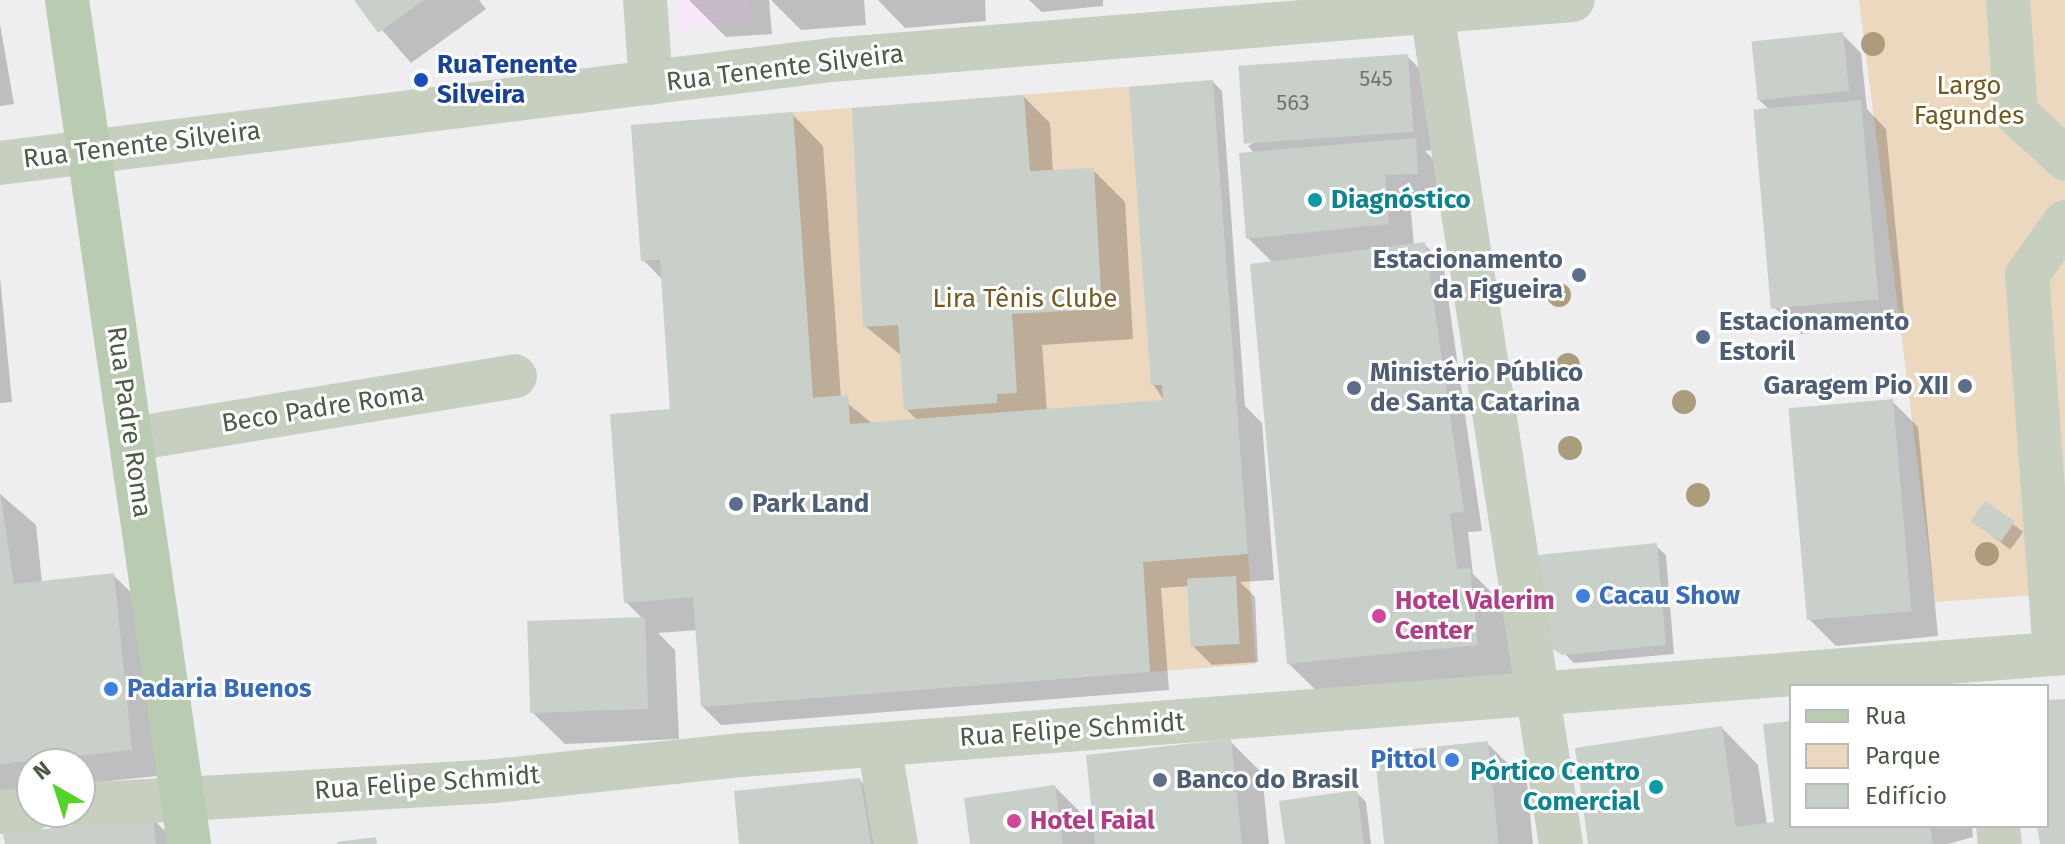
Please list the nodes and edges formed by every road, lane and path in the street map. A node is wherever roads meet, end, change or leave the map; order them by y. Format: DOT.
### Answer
graph roads {
  1 [pos="67,0"];
  2 [pos="645,0"];
  3 [pos="1573,0"];
  4 [pos="2008,0"];
  5 [pos="1432,12"];
  6 [pos="651,83"];
  7 [pos="89,152"];
  8 [pos="2065,158"];
  9 [pos="0,163"];
  10 [pos="2065,222"];
  11 [pos="515,376"];
  12 [pos="132,439"];
  13 [pos="2060,654"];
  14 [pos="1980,673"];
  15 [pos="1537,694"];
  16 [pos="879,745"];
  17 [pos="182,798"];
  18 [pos="96,804"];
  19 [pos="189,844"];
  20 [pos="896,844"];
  21 [pos="1561,844"];
  1 -- 7 [label="main road, Rua Padre Roma"];
  2 -- 6 [label="street"];
  3 -- 5 [label="street, Rua Tenente Silveira"];
  4 -- 8 [label="street"];
  5 -- 6 [label="street, Rua Tenente Silveira"];
  5 -- 15 [label="street"];
  6 -- 7 [label="street, Rua Tenente Silveira"];
  7 -- 9 [label="street, Rua Tenente Silveira"];
  7 -- 12 [label="main road, Rua Padre Roma"];
  10 -- 13 [label="street"];
  11 -- 12 [label="street, Beco Padre Roma"];
  12 -- 17 [label="main road, Rua Padre Roma"];
  13 -- 14 [label="street, Rua Felipe Schmidt"];
  14 -- 15 [label="street, Rua Felipe Schmidt"];
  15 -- 16 [label="street, Rua Felipe Schmidt"];
  15 -- 21 [label="street"];
  16 -- 17 [label="street, Rua Felipe Schmidt"];
  16 -- 20 [label="street"];
  17 -- 18 [label="street, Rua Felipe Schmidt"];
  17 -- 19 [label="main road, Rua Padre Roma"];
}
